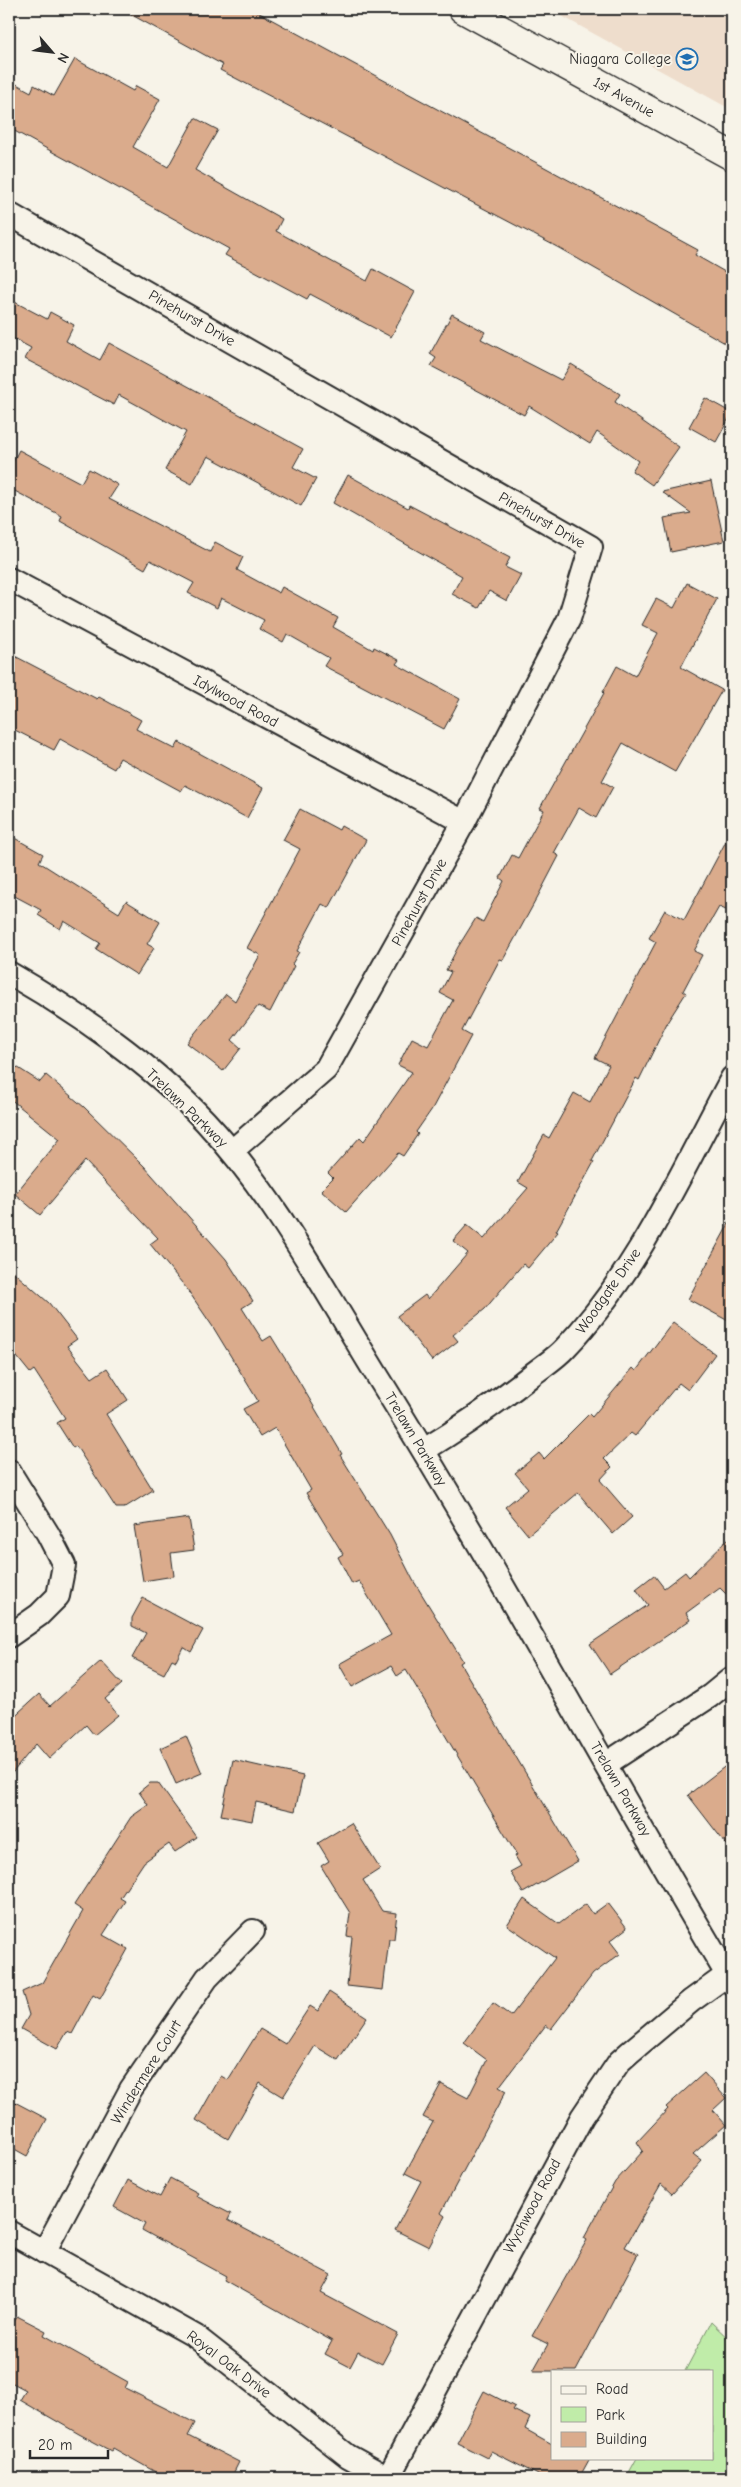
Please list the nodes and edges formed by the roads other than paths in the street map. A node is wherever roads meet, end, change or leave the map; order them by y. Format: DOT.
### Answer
graph roads {
  1 [pos="463,9"];
  2 [pos="732,156"];
  3 [pos="9,214"];
  4 [pos="9,579"];
  5 [pos="464,822"];
  6 [pos="9,973"];
  7 [pos="732,1078"];
  8 [pos="232,1151"];
  9 [pos="424,1450"];
  10 [pos="9,1471"];
  11 [pos="9,1636"];
  12 [pos="732,1678"];
  13 [pos="606,1764"];
  14 [pos="253,1932"];
  15 [pos="730,1979"];
  16 [pos="9,2232"];
  17 [pos="44,2252"];
  18 [pos="388,2478"];
  1 -- 2 [label="street, 1st Avenue"];
  3 -- 5 [label="street, Pinehurst Drive"];
  4 -- 5 [label="street, Idylwood Road"];
  5 -- 8 [label="street, Pinehurst Drive"];
  6 -- 8 [label="street, Trelawn Parkway"];
  7 -- 9 [label="street, Woodgate Drive"];
  8 -- 9 [label="street, Trelawn Parkway"];
  9 -- 13 [label="street, Trelawn Parkway"];
  10 -- 11 [label="street"];
  12 -- 13 [label="street"];
  13 -- 15 [label="street, Trelawn Parkway"];
  14 -- 17 [label="street, Windermere Court"];
  15 -- 18 [label="street, Wychwood Road"];
  16 -- 17 [label="street, Royal Oak Drive"];
  17 -- 18 [label="street, Royal Oak Drive"];
}
